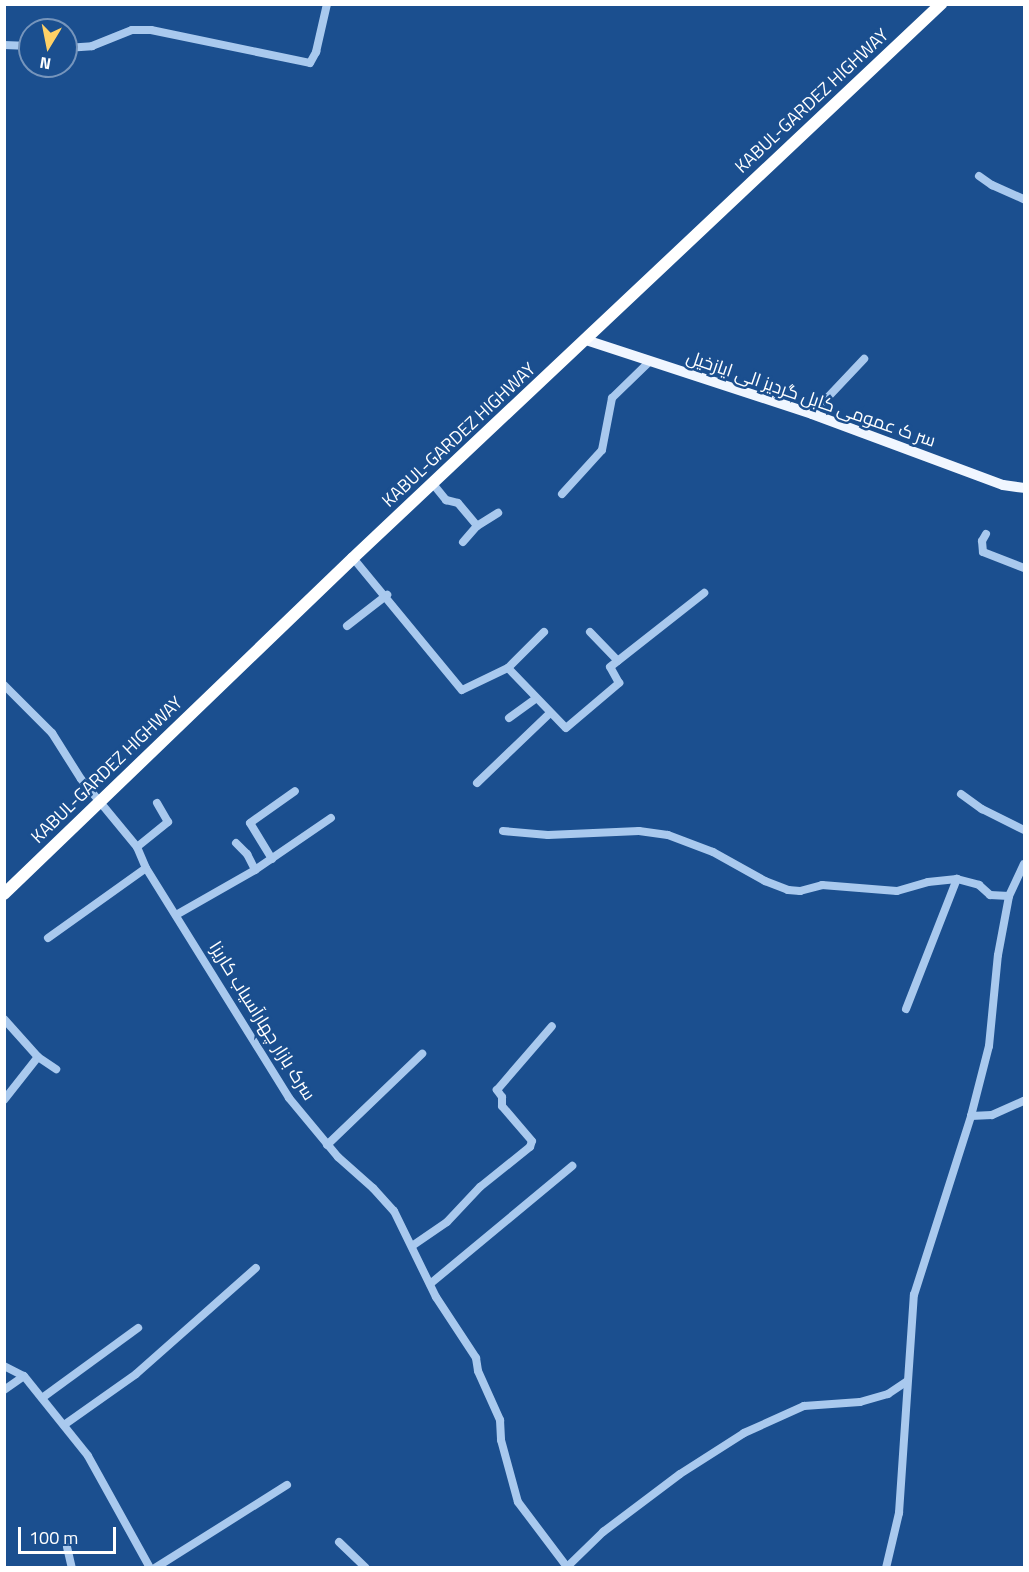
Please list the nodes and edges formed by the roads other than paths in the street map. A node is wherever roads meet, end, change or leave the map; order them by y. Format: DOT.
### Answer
graph roads {
  1 [pos="327,4"];
  2 [pos="941,4"];
  3 [pos="78,47"];
  4 [pos="979,176"];
  5 [pos="1024,199"];
  6 [pos="586,340"];
  7 [pos="864,358"];
  8 [pos="650,361"];
  9 [pos="812,414"];
  10 [pos="433,484"];
  11 [pos="1024,486"];
  12 [pos="562,494"];
  13 [pos="498,513"];
  14 [pos="477,526"];
  15 [pos="986,534"];
  16 [pos="463,542"];
  17 [pos="353,558"];
  18 [pos="1024,568"];
  19 [pos="704,593"];
  20 [pos="387,596"];
  21 [pos="346,626"];
  22 [pos="544,632"];
  23 [pos="590,632"];
  24 [pos="618,661"];
  25 [pos="508,668"];
  26 [pos="4,685"];
  27 [pos="535,699"];
  28 [pos="550,713"];
  29 [pos="508,718"];
  30 [pos="477,783"];
  31 [pos="295,791"];
  32 [pos="961,794"];
  33 [pos="100,799"];
  34 [pos="157,803"];
  35 [pos="331,818"];
  36 [pos="1024,830"];
  37 [pos="504,831"];
  38 [pos="236,843"];
  39 [pos="137,846"];
  40 [pos="272,858"];
  41 [pos="1024,864"];
  42 [pos="146,868"];
  43 [pos="255,870"];
  44 [pos="957,879"];
  45 [pos="4,894"];
  46 [pos="1009,896"];
  47 [pos="176,915"];
  48 [pos="48,938"];
  49 [pos="906,1009"];
  50 [pos="4,1019"];
  51 [pos="552,1026"];
  52 [pos="422,1054"];
  53 [pos="38,1057"];
  54 [pos="56,1069"];
  55 [pos="4,1100"];
  56 [pos="1024,1101"];
  57 [pos="971,1116"];
  58 [pos="327,1145"];
  59 [pos="572,1166"];
  60 [pos="412,1246"];
  61 [pos="256,1268"];
  62 [pos="430,1284"];
  63 [pos="138,1328"];
  64 [pos="4,1366"];
  65 [pos="24,1376"];
  66 [pos="906,1382"];
  67 [pos="4,1390"];
  68 [pos="42,1398"];
  69 [pos="64,1425"];
  70 [pos="287,1485"];
  71 [pos="339,1542"];
  72 [pos="67,1547"];
  73 [pos="567,1567"];
  74 [pos="72,1568"];
  75 [pos="150,1568"];
  76 [pos="155,1568"];
  77 [pos="366,1568"];
  78 [pos="886,1568"];
  1 -- 3 [label="street"];
  2 -- 6 [label="highway, KABUL-GARDEZ HIGHWAY"];
  4 -- 5 [label="street"];
  6 -- 8 [label="main road, سر ک عمومی کابل گردیز الی ایازخیل"];
  6 -- 10 [label="highway, KABUL-GARDEZ HIGHWAY"];
  7 -- 9 [label="street"];
  8 -- 9 [label="main road, سر ک عمومی کابل گردیز الی ایازخیل"];
  8 -- 12 [label="street"];
  9 -- 11 [label="main road, سر ک عمومی کابل گردیز الی ایازخیل"];
  10 -- 14 [label="street"];
  10 -- 17 [label="highway, KABUL-GARDEZ HIGHWAY"];
  13 -- 14 [label="street"];
  14 -- 16 [label="street"];
  15 -- 18 [label="street"];
  17 -- 20 [label="street"];
  17 -- 33 [label="highway, KABUL-GARDEZ HIGHWAY"];
  19 -- 24 [label="street"];
  20 -- 21 [label="street"];
  20 -- 25 [label="street"];
  22 -- 25 [label="street"];
  23 -- 24 [label="street"];
  24 -- 28 [label="street"];
  25 -- 27 [label="street"];
  26 -- 33 [label="street, سرک بازار چهارآسیاب کاریزا"];
  27 -- 28 [label="street"];
  27 -- 29 [label="street"];
  28 -- 30 [label="street"];
  31 -- 40 [label="street"];
  32 -- 36 [label="street"];
  33 -- 39 [label="street, سرک بازار چهارآسیاب کاریزا"];
  33 -- 45 [label="highway, KABUL-GARDEZ HIGHWAY"];
  34 -- 39 [label="street"];
  35 -- 40 [label="street"];
  37 -- 44 [label="street"];
  38 -- 43 [label="street"];
  39 -- 42 [label="street, سرک بازار چهارآسیاب کاریزا"];
  40 -- 43 [label="street"];
  41 -- 46 [label="street"];
  42 -- 47 [label="street, سرک بازار چهارآسیاب کاریزا"];
  42 -- 48 [label="street"];
  43 -- 47 [label="street"];
  44 -- 46 [label="street"];
  44 -- 49 [label="street"];
  46 -- 57 [label="street"];
  47 -- 58 [label="street, سرک بازار چهارآسیاب کاریزا"];
  50 -- 53 [label="street"];
  51 -- 60 [label="street"];
  52 -- 58 [label="street"];
  53 -- 54 [label="street"];
  53 -- 55 [label="street"];
  56 -- 57 [label="street"];
  57 -- 66 [label="street"];
  58 -- 60 [label="street, سرک بازار چهارآسیاب کاریزا"];
  59 -- 62 [label="street"];
  60 -- 62 [label="street, سرک بازار چهارآسیاب کاریزا"];
  61 -- 69 [label="street"];
  62 -- 73 [label="street, سرک بازار چهارآسیاب کاریزا"];
  63 -- 68 [label="street"];
  64 -- 65 [label="street"];
  65 -- 67 [label="street"];
  65 -- 68 [label="street"];
  66 -- 73 [label="street, سرک بازار چهارآسیاب کاریزا"];
  66 -- 78 [label="street"];
  68 -- 69 [label="street"];
  69 -- 75 [label="street"];
  70 -- 76 [label="street"];
  71 -- 77 [label="street"];
  72 -- 74 [label="street"];
}
